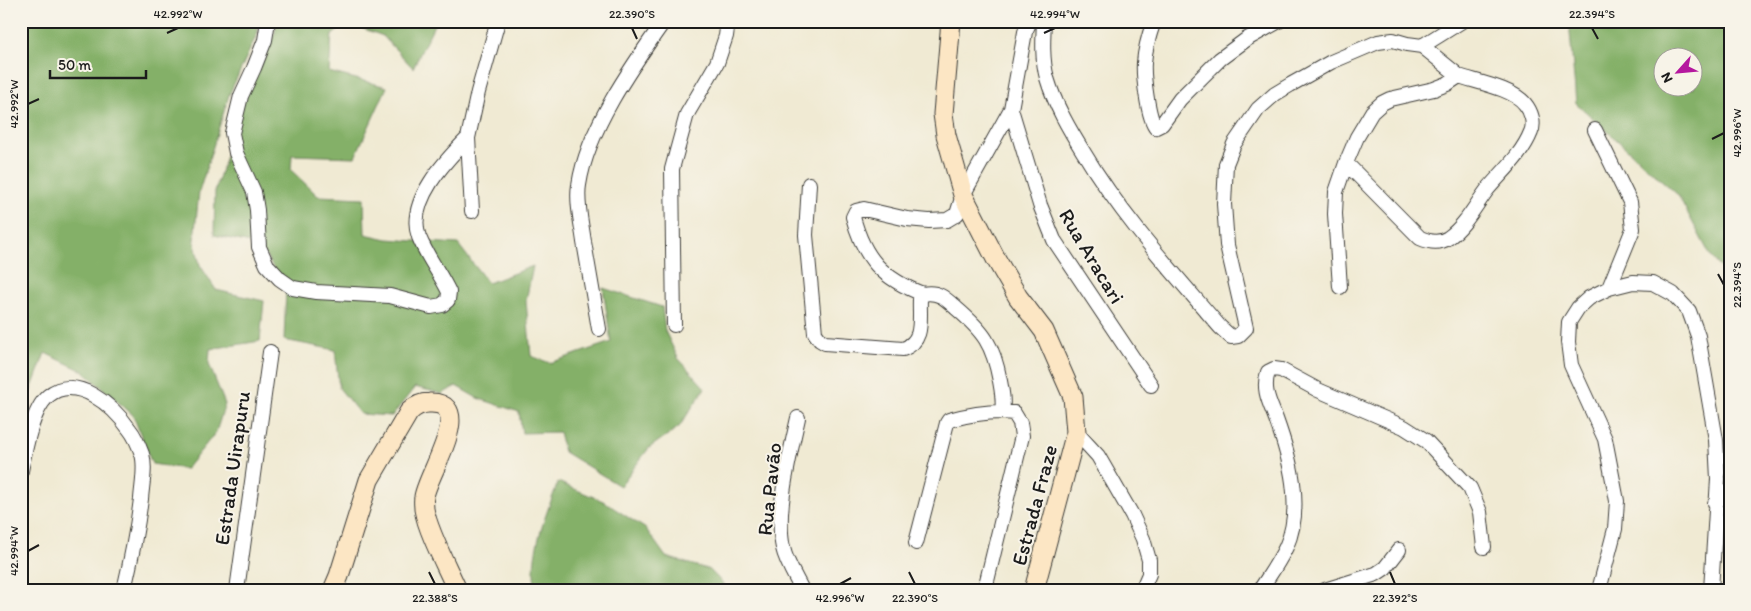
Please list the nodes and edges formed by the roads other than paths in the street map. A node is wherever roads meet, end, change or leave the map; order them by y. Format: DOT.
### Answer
graph roads {
  1 [pos="268,21"];
  2 [pos="498,21"];
  3 [pos="664,21"];
  4 [pos="728,21"];
  5 [pos="951,21"];
  6 [pos="1030,21"];
  7 [pos="1044,21"];
  8 [pos="1154,21"];
  9 [pos="1279,21"];
  10 [pos="1462,21"];
  11 [pos="1422,46"];
  12 [pos="1459,76"];
  13 [pos="1011,109"];
  14 [pos="1595,130"];
  15 [pos="468,138"];
  16 [pos="1346,163"];
  17 [pos="809,184"];
  18 [pos="963,195"];
  19 [pos="472,211"];
  20 [pos="1340,287"];
  21 [pos="1609,288"];
  22 [pos="923,294"];
  23 [pos="674,325"];
  24 [pos="599,329"];
  25 [pos="270,352"];
  26 [pos="1151,385"];
  27 [pos="1002,412"];
  28 [pos="798,418"];
  29 [pos="1076,432"];
  30 [pos="21,471"];
  31 [pos="1730,491"];
  32 [pos="1716,503"];
  33 [pos="916,543"];
  34 [pos="1484,547"];
  35 [pos="1399,550"];
  36 [pos="985,589"];
  37 [pos="124,590"];
  38 [pos="237,590"];
  39 [pos="333,590"];
  40 [pos="457,590"];
  41 [pos="802,590"];
  42 [pos="1034,590"];
  43 [pos="1142,590"];
  44 [pos="1260,590"];
  45 [pos="1326,590"];
  46 [pos="1599,590"];
  47 [pos="1711,590"];
  1 -- 15 [label="street"];
  2 -- 15 [label="street"];
  3 -- 24 [label="street"];
  4 -- 23 [label="street"];
  5 -- 18 [label="street, Estrada Fraze"];
  6 -- 13 [label="street"];
  7 -- 11 [label="street"];
  8 -- 9 [label="street"];
  10 -- 11 [label="street"];
  11 -- 12 [label="street"];
  12 -- 16 [label="street"];
  12 -- 16 [label="street"];
  13 -- 18 [label="street"];
  13 -- 26 [label="street, Rua Aracari"];
  14 -- 21 [label="street"];
  15 -- 19 [label="street"];
  16 -- 20 [label="street"];
  17 -- 22 [label="street"];
  18 -- 22 [label="street"];
  18 -- 29 [label="street, Estrada Fraze"];
  21 -- 32 [label="street"];
  21 -- 46 [label="street"];
  22 -- 27 [label="street"];
  25 -- 38 [label="street, Estrada Uirapuru"];
  27 -- 33 [label="street"];
  27 -- 36 [label="street"];
  28 -- 41 [label="street, Rua Pavão"];
  29 -- 42 [label="street, Estrada Fraze"];
  29 -- 43 [label="street"];
  30 -- 37 [label="street"];
  31 -- 32 [label="street"];
  32 -- 47 [label="street"];
  34 -- 44 [label="street"];
  35 -- 45 [label="street"];
  39 -- 40 [label="street"];
}
